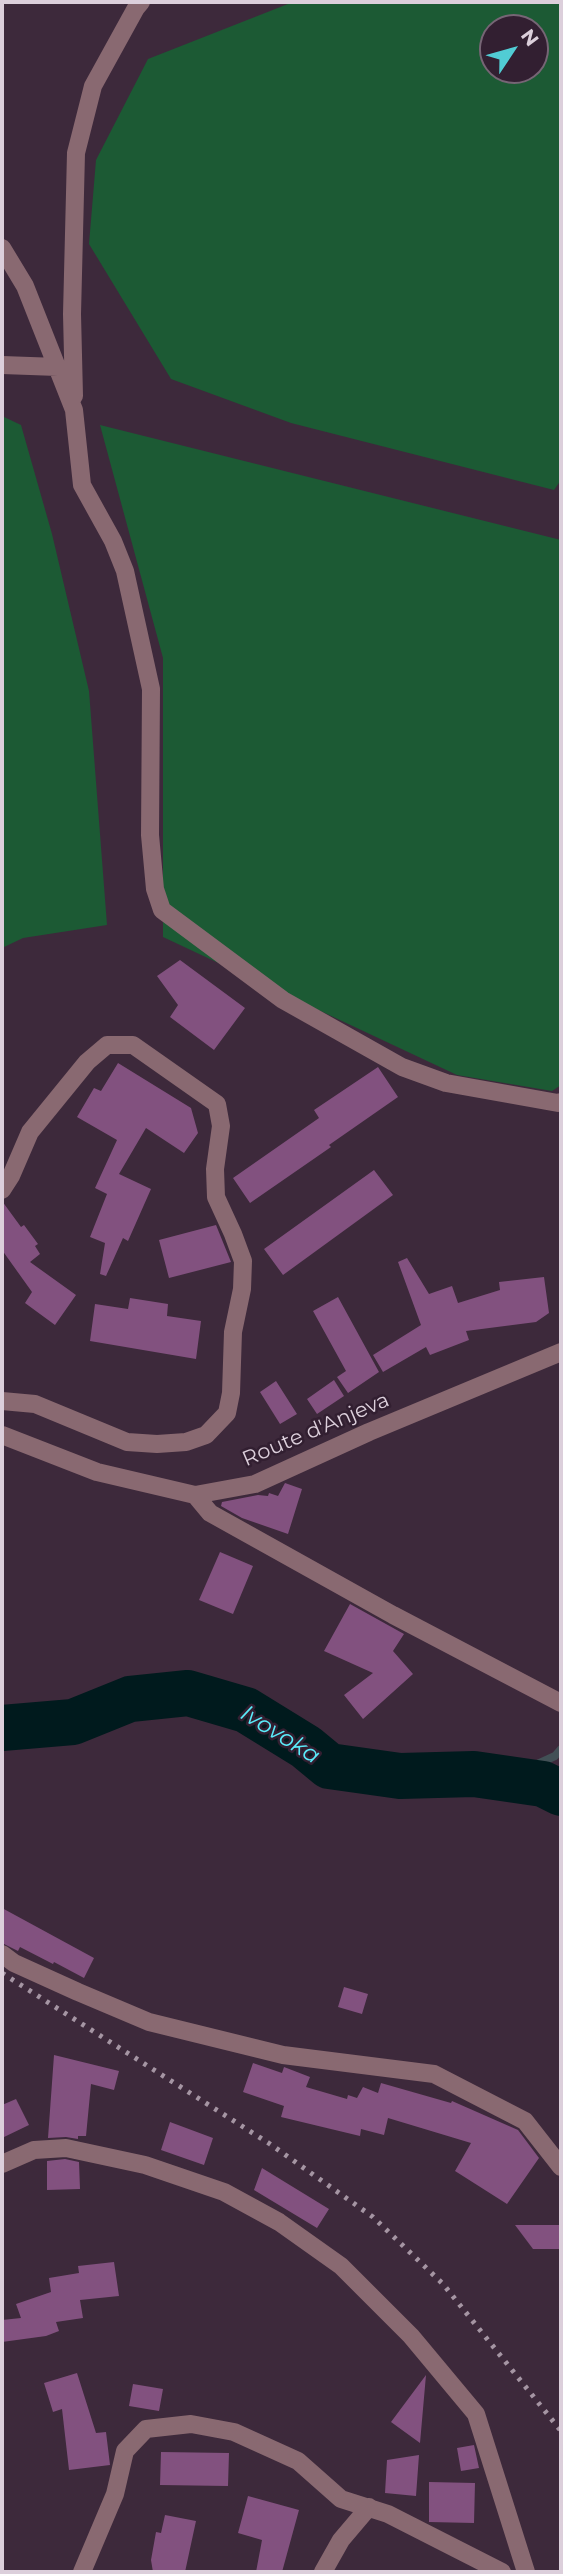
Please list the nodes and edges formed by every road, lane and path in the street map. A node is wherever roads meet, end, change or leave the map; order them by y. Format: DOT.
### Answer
graph roads {
  1 [pos="141,2"];
  2 [pos="2,247"];
  3 [pos="2,365"];
  4 [pos="58,367"];
  5 [pos="74,410"];
  6 [pos="561,1102"];
  7 [pos="2,1190"];
  8 [pos="561,1352"];
  9 [pos="2,1401"];
  10 [pos="2,1434"];
  11 [pos="194,1495"];
  12 [pos="561,1703"];
  13 [pos="2,1954"];
  14 [pos="2,2164"];
  15 [pos="561,2167"];
  16 [pos="369,2507"];
  17 [pos="82,2572"];
  18 [pos="323,2572"];
  19 [pos="502,2572"];
  20 [pos="525,2572"];
  1 -- 5 [label="street"];
  2 -- 4 [label="street"];
  3 -- 4 [label="street"];
  4 -- 5 [label="street"];
  5 -- 6 [label="street"];
  7 -- 9 [label="street"];
  8 -- 11 [label="street, Route d'Anjeva"];
  10 -- 11 [label="street, Route d'Anjeva"];
  11 -- 12 [label="street"];
  13 -- 15 [label="street"];
  14 -- 20 [label="street"];
  16 -- 17 [label="street"];
  16 -- 18 [label="street"];
  16 -- 19 [label="street"];
}
